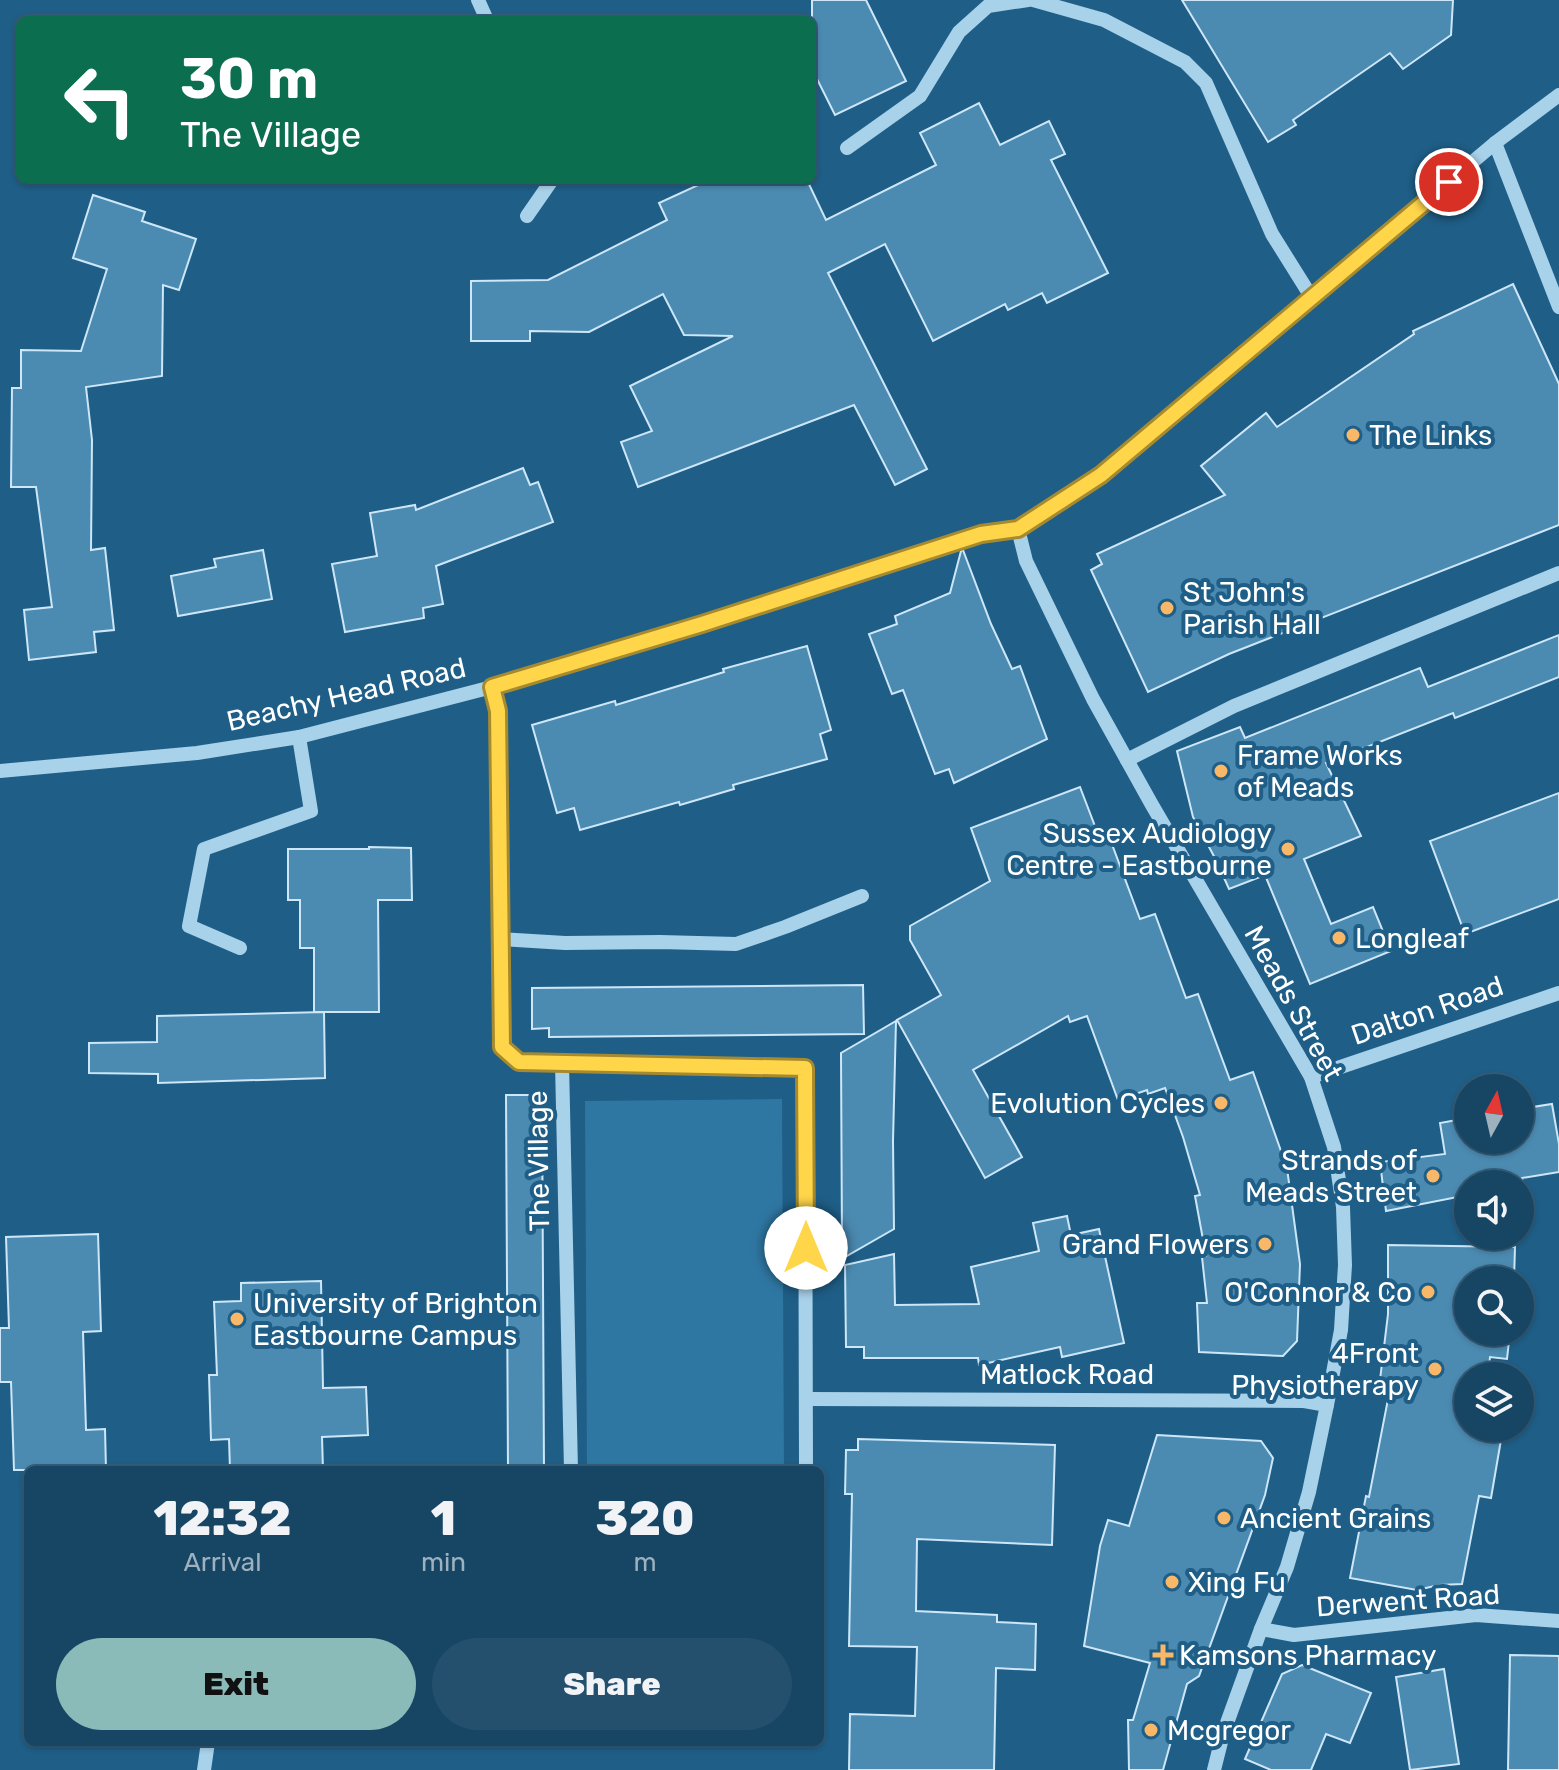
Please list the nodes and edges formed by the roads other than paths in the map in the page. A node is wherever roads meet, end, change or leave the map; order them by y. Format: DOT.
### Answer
graph roads {
  1 [pos="1031,0"];
  2 [pos="1559,95"];
  3 [pos="1495,143"];
  4 [pos="847,148"];
  5 [pos="549,184"];
  6 [pos="527,216"];
  7 [pos="1312,298"];
  8 [pos="1559,307"];
  9 [pos="1018,529"];
  10 [pos="1559,573"];
  11 [pos="492,687"];
  12 [pos="299,737"];
  13 [pos="1127,760"];
  14 [pos="0,771"];
  15 [pos="862,896"];
  16 [pos="501,939"];
  17 [pos="240,948"];
  18 [pos="1559,993"];
  19 [pos="562,1063"];
  20 [pos="1311,1077"];
  21 [pos="807,1399"];
  22 [pos="1327,1405"];
  23 [pos="571,1466"];
  24 [pos="806,1466"];
  25 [pos="1559,1621"];
  26 [pos="1261,1629"];
  27 [pos="207,1746"];
  28 [pos="204,1770"];
  29 [pos="1214,1770"];
  1 -- 4 [label="street"];
  1 -- 7 [label="street"];
  2 -- 3 [label="street"];
  3 -- 7 [label="street"];
  3 -- 8 [label="street"];
  5 -- 6 [label="street"];
  7 -- 9 [label="street"];
  9 -- 11 [label="street, Beachy Head Road"];
  9 -- 13 [label="street, Meads Street"];
  10 -- 13 [label="street"];
  11 -- 12 [label="street, Beachy Head Road"];
  11 -- 16 [label="street"];
  12 -- 14 [label="street, Beachy Head Road"];
  12 -- 17 [label="street"];
  13 -- 20 [label="street, Meads Street"];
  15 -- 16 [label="street"];
  16 -- 19 [label="street"];
  18 -- 20 [label="street, Dalton Road"];
  19 -- 21 [label="street, The Village"];
  19 -- 23 [label="street, The Village"];
  20 -- 22 [label="street, Meads Street"];
  21 -- 22 [label="street, Matlock Road"];
  21 -- 24 [label="street, The Village"];
  22 -- 26 [label="street, Meads Street"];
  25 -- 26 [label="street, Derwent Road"];
  26 -- 29 [label="street, Meads Street"];
  27 -- 28 [label="street"];
}
